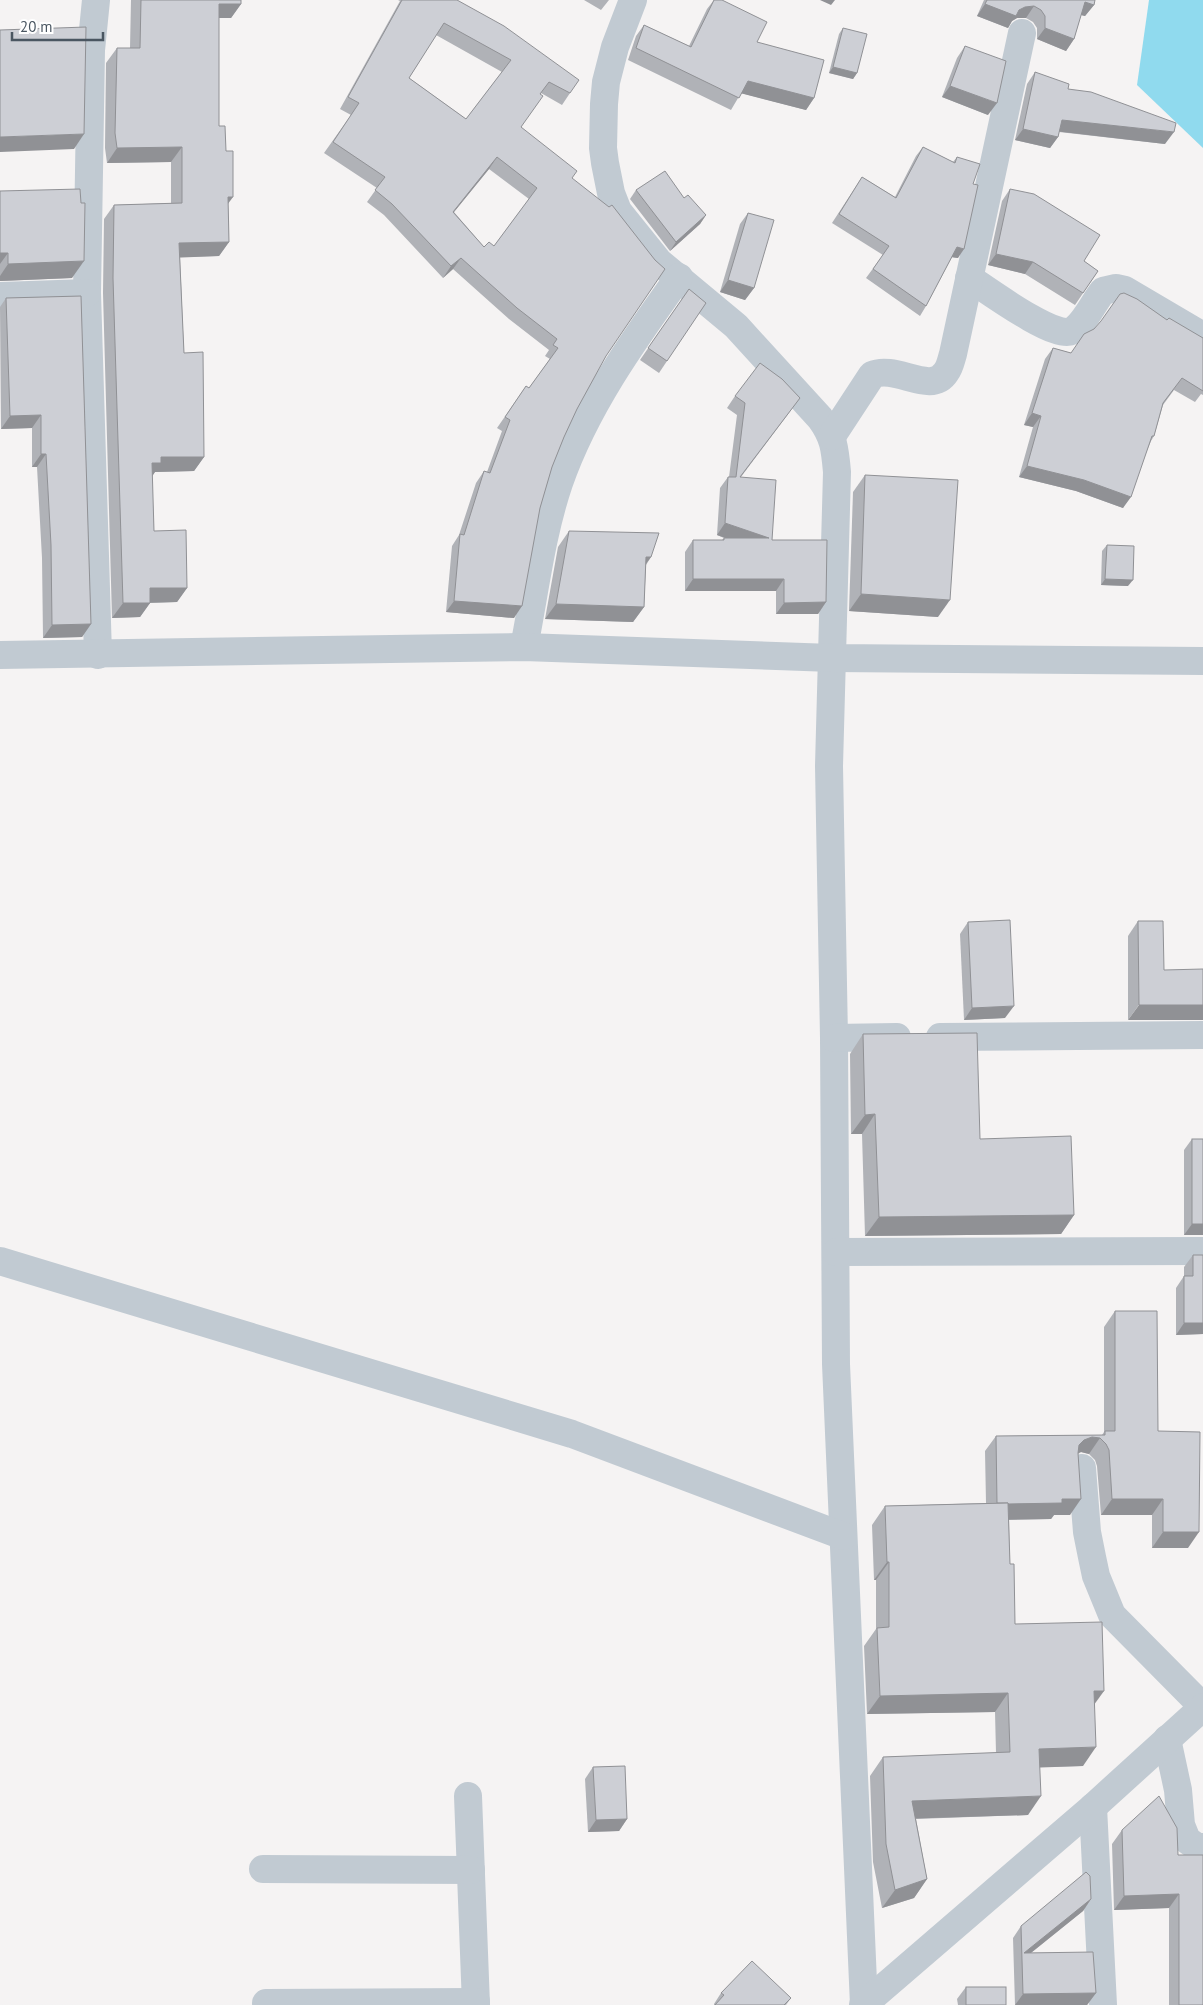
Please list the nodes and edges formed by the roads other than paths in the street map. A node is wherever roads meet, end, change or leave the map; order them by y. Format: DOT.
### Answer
graph roads {
  1 [pos="96,0"];
  2 [pos="633,0"];
  3 [pos="1022,32"];
  4 [pos="679,277"];
  5 [pos="969,278"];
  6 [pos="87,293"];
  7 [pos="0,296"];
  8 [pos="1203,336"];
  9 [pos="832,436"];
  10 [pos="524,647"];
  11 [pos="0,655"];
  12 [pos="98,655"];
  13 [pos="832,658"];
  14 [pos="1203,661"];
  15 [pos="1203,1034"];
  16 [pos="834,1038"];
  17 [pos="1203,1251"];
  18 [pos="836,1252"];
  19 [pos="0,1261"];
  20 [pos="1082,1468"];
  21 [pos="843,1536"];
  22 [pos="1203,1707"];
  23 [pos="1167,1739"];
  24 [pos="468,1796"];
  25 [pos="1093,1807"];
  26 [pos="1203,1847"];
  27 [pos="263,1869"];
  28 [pos="471,1870"];
  29 [pos="266,2003"];
  30 [pos="476,2003"];
  31 [pos="864,2005"];
  32 [pos="1103,2005"];
  1 -- 6 [label="street"];
  2 -- 4 [label="street"];
  3 -- 5 [label="street"];
  4 -- 9 [label="street"];
  4 -- 10 [label="street"];
  5 -- 8 [label="street"];
  5 -- 9 [label="street"];
  6 -- 7 [label="street"];
  6 -- 12 [label="street"];
  9 -- 13 [label="street"];
  10 -- 12 [label="street"];
  10 -- 13 [label="street"];
  11 -- 12 [label="street"];
  13 -- 14 [label="street"];
  13 -- 16 [label="street"];
  15 -- 16 [label="street"];
  16 -- 18 [label="street"];
  17 -- 18 [label="street"];
  18 -- 21 [label="street"];
  19 -- 21 [label="street"];
  20 -- 22 [label="street"];
  21 -- 31 [label="street"];
  22 -- 23 [label="street"];
  23 -- 25 [label="street"];
  23 -- 26 [label="street"];
  24 -- 28 [label="street"];
  25 -- 31 [label="street"];
  25 -- 32 [label="street"];
  27 -- 28 [label="street"];
  28 -- 30 [label="street"];
  29 -- 30 [label="street"];
}
